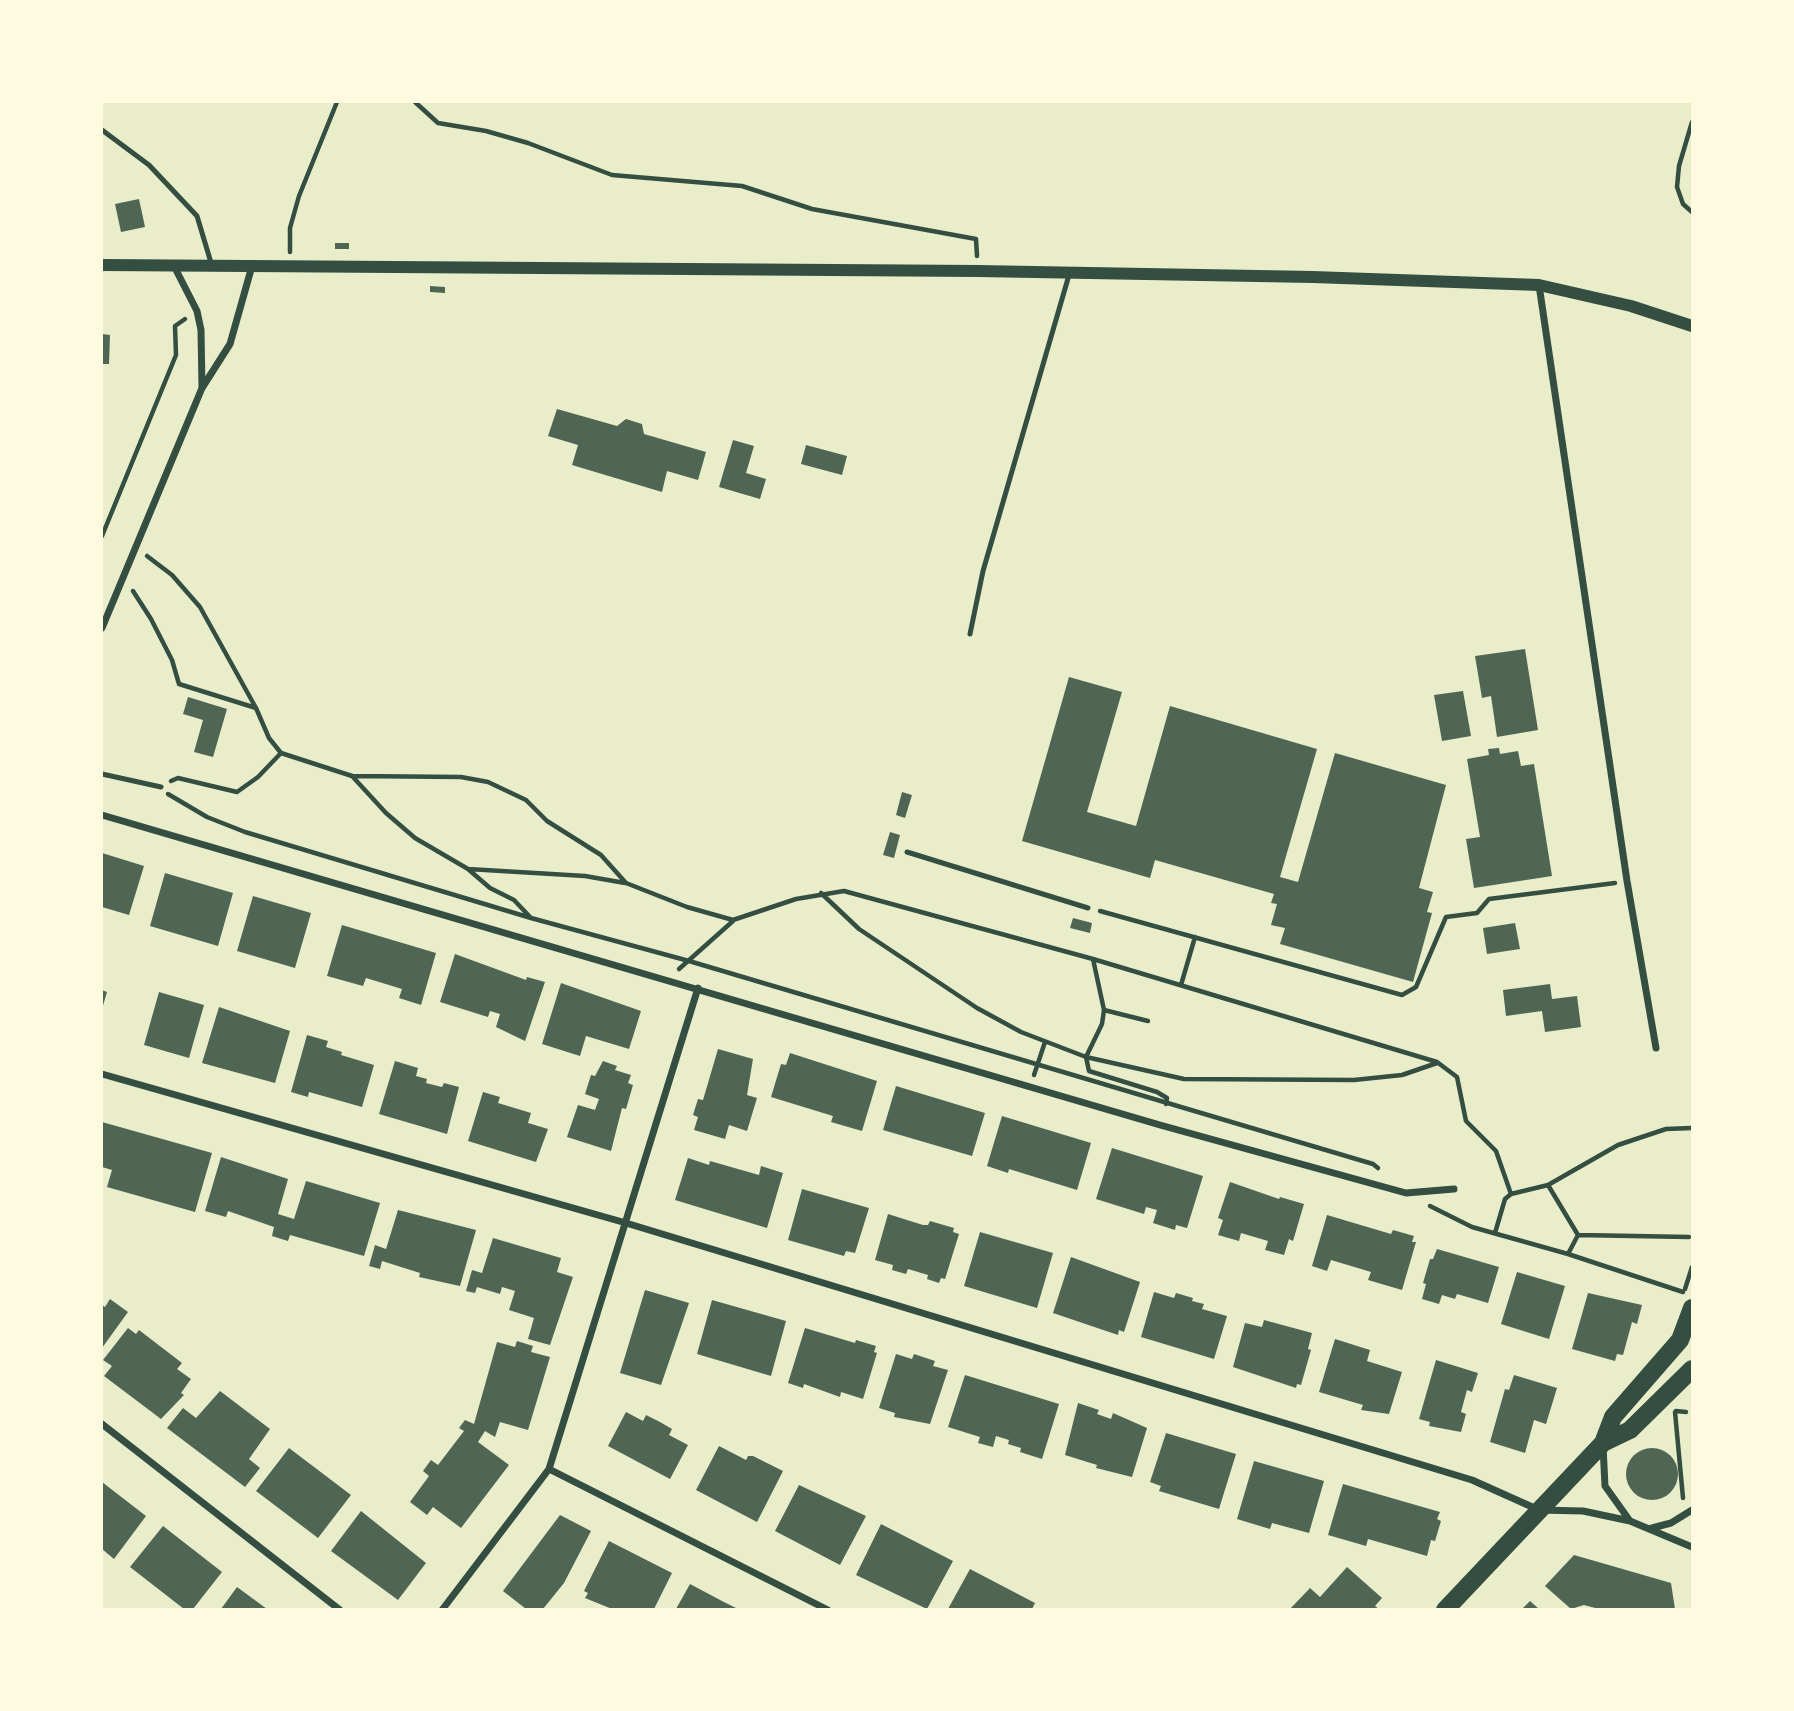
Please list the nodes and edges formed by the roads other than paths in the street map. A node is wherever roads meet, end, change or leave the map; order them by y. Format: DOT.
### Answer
graph roads {
  1 [pos="102,130"];
  2 [pos="102,265"];
  3 [pos="174,266"];
  4 [pos="212,266"];
  5 [pos="252,267"];
  6 [pos="1069,275"];
  7 [pos="1539,285"];
  8 [pos="1692,326"];
  9 [pos="202,388"];
  10 [pos="102,628"];
  11 [pos="970,634"];
  12 [pos="102,774"];
  13 [pos="161,787"];
  14 [pos="102,815"];
  15 [pos="907,852"];
  16 [pos="1088,908"];
  17 [pos="698,988"];
  18 [pos="1656,1048"];
  19 [pos="102,1074"];
  20 [pos="1454,1189"];
  21 [pos="626,1223"];
  22 [pos="1688,1300"];
  23 [pos="1692,1369"];
  24 [pos="102,1424"];
  25 [pos="1602,1443"];
  26 [pos="549,1469"];
  27 [pos="1539,1510"];
  28 [pos="1692,1510"];
  29 [pos="1630,1521"];
  30 [pos="1651,1528"];
  31 [pos="1692,1547"];
  32 [pos="340,1609"];
  33 [pos="442,1609"];
  34 [pos="828,1609"];
  35 [pos="1445,1609"];
  1 -- 4 [label="lane"];
  2 -- 3 [label="street"];
  3 -- 4 [label="street"];
  3 -- 9 [label="street"];
  4 -- 5 [label="street"];
  5 -- 6 [label="street"];
  5 -- 9 [label="street"];
  6 -- 7 [label="street"];
  6 -- 11 [label="lane"];
  7 -- 8 [label="street"];
  7 -- 18 [label="street"];
  9 -- 10 [label="street"];
  12 -- 13 [label="lane"];
  14 -- 17 [label="street"];
  15 -- 16 [label="lane"];
  17 -- 20 [label="street"];
  17 -- 21 [label="street"];
  19 -- 21 [label="street"];
  21 -- 26 [label="street"];
  21 -- 27 [label="street"];
  22 -- 25 [label="main road"];
  23 -- 25 [label="main road"];
  24 -- 32 [label="street"];
  25 -- 27 [label="main road"];
  25 -- 29 [label="street"];
  26 -- 33 [label="street"];
  26 -- 34 [label="street"];
  27 -- 29 [label="street"];
  27 -- 35 [label="main road"];
  28 -- 30 [label="street"];
  29 -- 30 [label="street"];
  30 -- 31 [label="street"];
}
